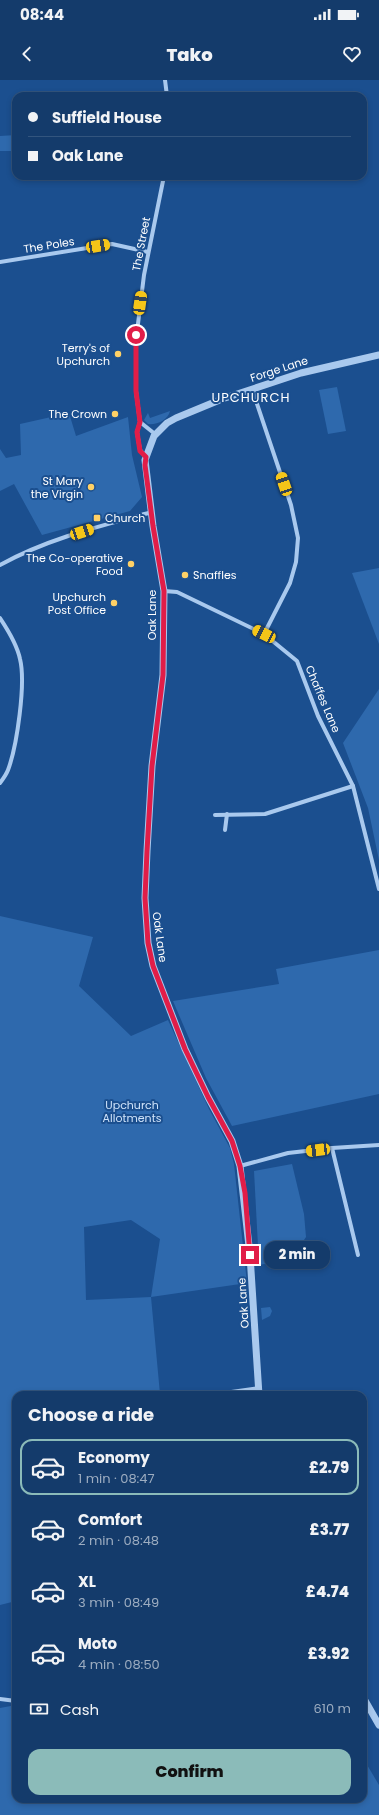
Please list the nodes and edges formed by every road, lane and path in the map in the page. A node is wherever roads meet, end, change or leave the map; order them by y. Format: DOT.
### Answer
graph roads {
  1 [pos="166,80"];
  2 [pos="167,92"];
  3 [pos="163,180"];
  4 [pos="148,252"];
  5 [pos="0,262"];
  6 [pos="379,355"];
  7 [pos="252,389"];
  8 [pos="140,422"];
  9 [pos="167,423"];
  10 [pos="155,434"];
  11 [pos="146,457"];
  12 [pos="152,512"];
  13 [pos="0,566"];
  14 [pos="164,591"];
  15 [pos="0,618"];
  16 [pos="264,634"];
  17 [pos="0,783"];
  18 [pos="353,786"];
  19 [pos="227,814"];
  20 [pos="215,815"];
  21 [pos="225,830"];
  22 [pos="379,889"];
  23 [pos="379,1145"];
  24 [pos="332,1148"];
  25 [pos="240,1166"];
  26 [pos="358,1255"];
  27 [pos="259,1391"];
  28 [pos="0,1700"];
  29 [pos="12,1701"];
  30 [pos="367,1704"];
  31 [pos="379,1725"];
  1 -- 2 [label="street"];
  3 -- 4 [label="street, The Street"];
  4 -- 5 [label="street, The Poles"];
  4 -- 8 [label="street, The Street"];
  6 -- 7 [label="street, Forge Lane"];
  7 -- 9 [label="street, Forge Lane"];
  7 -- 16 [label="street"];
  8 -- 10 [label="street"];
  8 -- 11 [label="street, The Street"];
  9 -- 10 [label="street, Oak Lane"];
  10 -- 11 [label="street, Oak Lane"];
  11 -- 12 [label="street, Oak Lane"];
  12 -- 13 [label="street"];
  12 -- 14 [label="street, Oak Lane"];
  14 -- 16 [label="street, Chaffes Lane"];
  14 -- 25 [label="street, Oak Lane"];
  15 -- 17 [label="street"];
  16 -- 18 [label="street, Chaffes Lane"];
  18 -- 19 [label="street"];
  18 -- 22 [label="street, Chaffes Lane"];
  19 -- 20 [label="street"];
  19 -- 21 [label="street"];
  23 -- 24 [label="street"];
  24 -- 25 [label="street"];
  24 -- 26 [label="street"];
  25 -- 27 [label="street, Oak Lane"];
  28 -- 29 [label="street"];
  30 -- 31 [label="street"];
}
